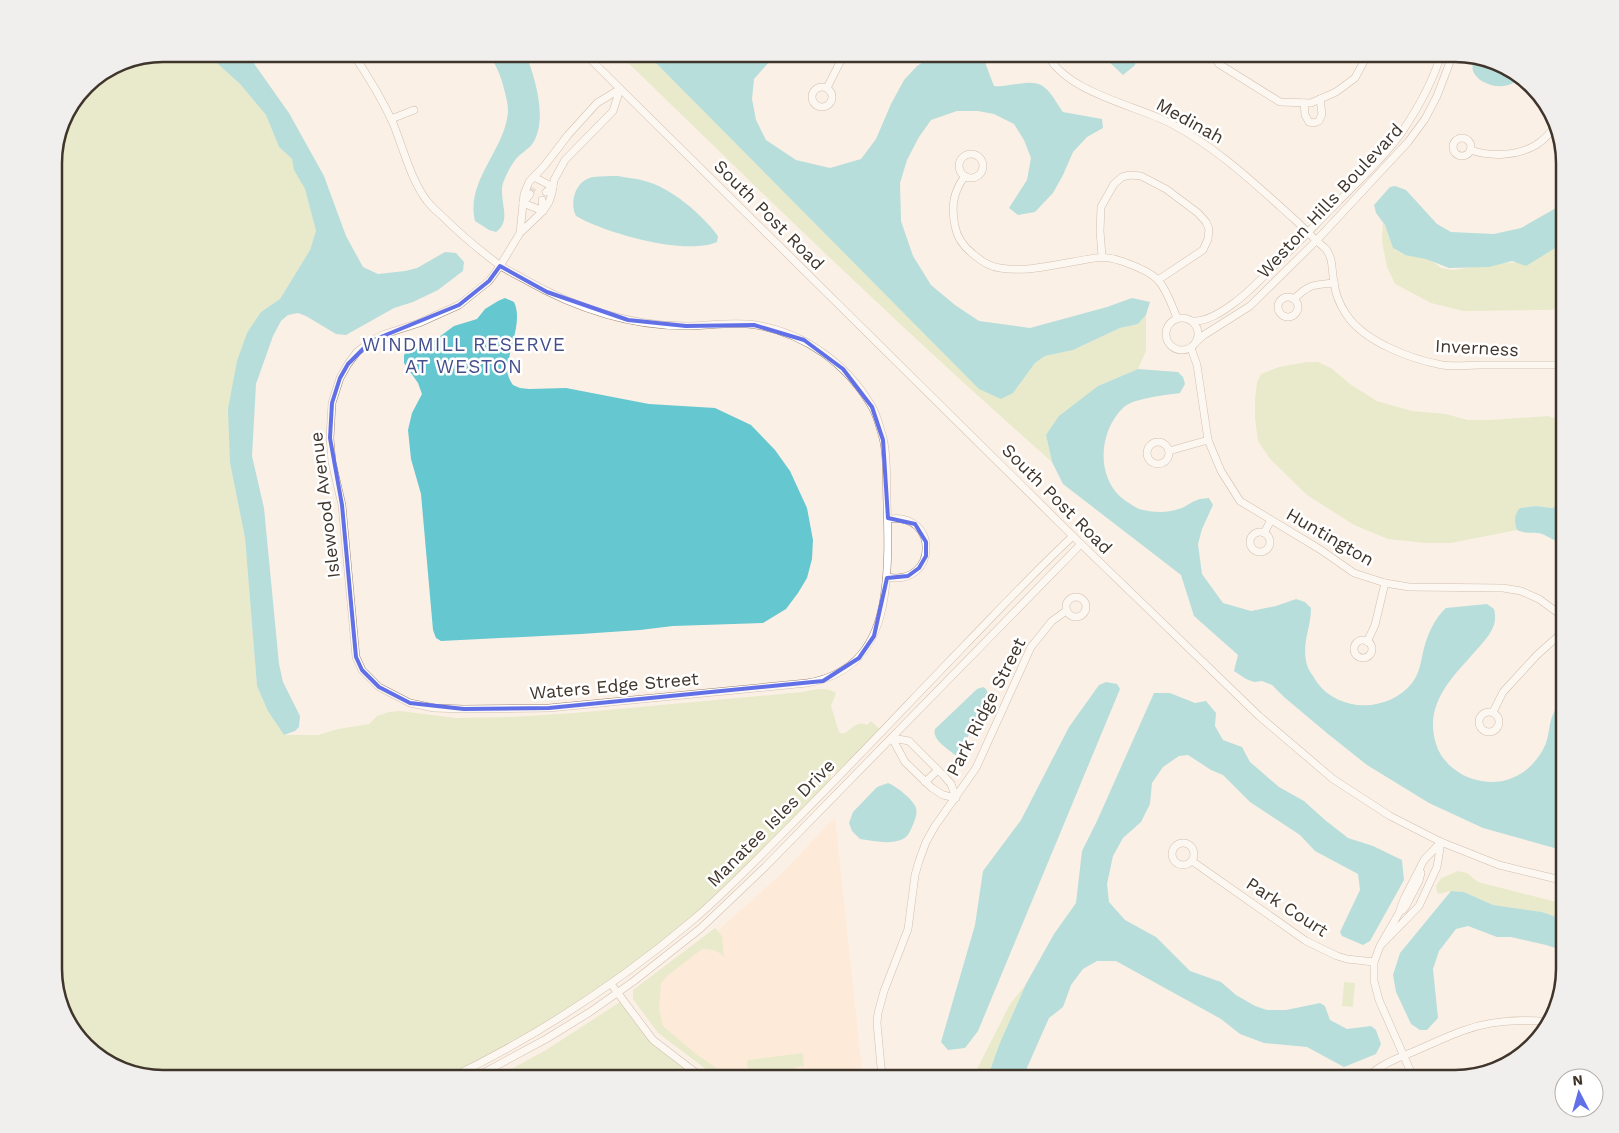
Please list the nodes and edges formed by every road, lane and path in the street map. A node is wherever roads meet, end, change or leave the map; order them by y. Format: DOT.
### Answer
graph roads {
  1 [pos="840,62"];
  2 [pos="1051,62"];
  3 [pos="1218,62"];
  4 [pos="1364,62"];
  5 [pos="1438,62"];
  6 [pos="1450,62"];
  7 [pos="359,63"];
  8 [pos="594,63"];
  9 [pos="828,88"];
  10 [pos="620,89"];
  11 [pos="1320,99"];
  12 [pos="1304,103"];
  13 [pos="414,110"];
  14 [pos="391,119"];
  15 [pos="1551,130"];
  16 [pos="1470,150"];
  17 [pos="965,176"];
  18 [pos="534,177"];
  19 [pos="534,186"];
  20 [pos="553,187"];
  21 [pos="546,192"];
  22 [pos="530,194"];
  23 [pos="542,200"];
  24 [pos="523,203"];
  25 [pos="543,211"];
  26 [pos="520,232"];
  27 [pos="1309,233"];
  28 [pos="1316,241"];
  29 [pos="1102,256"];
  30 [pos="500,266"];
  31 [pos="1158,280"];
  32 [pos="1334,283"];
  33 [pos="1294,299"];
  34 [pos="1177,318"];
  35 [pos="1193,321"];
  36 [pos="1194,345"];
  37 [pos="1556,365"];
  38 [pos="1208,440"];
  39 [pos="1169,451"];
  40 [pos="888,520"];
  41 [pos="1271,520"];
  42 [pos="1264,533"];
  43 [pos="1073,536"];
  44 [pos="1081,544"];
  45 [pos="887,577"];
  46 [pos="1385,583"];
  47 [pos="1066,610"];
  48 [pos="1556,612"];
  49 [pos="1556,638"];
  50 [pos="1367,642"];
  51 [pos="391,695"];
  52 [pos="1493,712"];
  53 [pos="882,731"];
  54 [pos="892,738"];
  55 [pos="938,770"];
  56 [pos="925,782"];
  57 [pos="956,798"];
  58 [pos="1441,842"];
  59 [pos="764,852"];
  60 [pos="772,860"];
  61 [pos="1192,861"];
  62 [pos="1556,879"];
  63 [pos="1380,946"];
  64 [pos="1374,962"];
  65 [pos="611,984"];
  66 [pos="618,992"];
  67 [pos="1542,1021"];
  68 [pos="1404,1056"];
  69 [pos="466,1070"];
  70 [pos="489,1070"];
  71 [pos="692,1070"];
  72 [pos="882,1070"];
  73 [pos="1376,1070"];
  74 [pos="1410,1070"];
  1 -- 9 [label="street"];
  2 -- 27 [label="street, Medinah"];
  3 -- 12 [label="street"];
  4 -- 11 [label="street"];
  5 -- 27 [label="street, Weston Hills Boulevard"];
  6 -- 28 [label="street, Weston Hills Boulevard"];
  7 -- 14 [label="street"];
  8 -- 10 [label="street, South Post Road"];
  10 -- 18 [label="street"];
  10 -- 20 [label="street"];
  10 -- 43 [label="street, South Post Road"];
  11 -- 12 [label="street"];
  11 -- 12 [label="street"];
  13 -- 14 [label="street"];
  14 -- 30 [label="street"];
  15 -- 16 [label="street"];
  17 -- 29 [label="street"];
  18 -- 19 [label="street"];
  18 -- 20 [label="street"];
  18 -- 24 [label="street"];
  20 -- 21 [label="street"];
  20 -- 25 [label="street"];
  22 -- 24 [label="street"];
  23 -- 25 [label="street"];
  24 -- 25 [label="street"];
  24 -- 26 [label="street"];
  25 -- 26 [label="street"];
  26 -- 30 [label="street, Islewood Avenue"];
  27 -- 28 [label="street, Inverness"];
  27 -- 35 [label="street, Weston Hills Boulevard"];
  28 -- 32 [label="street, Inverness"];
  28 -- 36 [label="street, Weston Hills Boulevard"];
  29 -- 31 [label="street"];
  29 -- 31 [label="street"];
  30 -- 40 [label="street"];
  30 -- 51 [label="street, Islewood Avenue"];
  31 -- 34 [label="street"];
  32 -- 33 [label="street"];
  32 -- 37 [label="street, Inverness"];
  34 -- 35 [label="street"];
  34 -- 36 [label="street"];
  35 -- 36 [label="street"];
  36 -- 38 [label="street, Huntington"];
  38 -- 39 [label="street"];
  38 -- 41 [label="street, Huntington"];
  40 -- 45 [label="street"];
  40 -- 45 [label="street"];
  41 -- 42 [label="street"];
  41 -- 46 [label="street, Huntington"];
  43 -- 44 [label="street, South Post Road"];
  43 -- 53 [label="street, Manatee Isles Drive"];
  44 -- 54 [label="street, Manatee Isles Drive"];
  44 -- 58 [label="street, South Post Road"];
  45 -- 51 [label="street, Waters Edge Street"];
  46 -- 48 [label="street, Huntington"];
  46 -- 50 [label="street"];
  47 -- 57 [label="street, Park Ridge Street"];
  49 -- 52 [label="street"];
  53 -- 54 [label="street"];
  53 -- 59 [label="street, Manatee Isles Drive"];
  54 -- 55 [label="street, Park Ridge Street"];
  54 -- 56 [label="street, Park Ridge Street"];
  54 -- 60 [label="street, Manatee Isles Drive"];
  55 -- 56 [label="street"];
  55 -- 57 [label="street, Park Ridge Street"];
  56 -- 57 [label="street, Park Ridge Street"];
  57 -- 72 [label="street, Park Ridge Street"];
  58 -- 62 [label="street, South Post Road"];
  58 -- 63 [label="street"];
  58 -- 63 [label="street"];
  59 -- 60 [label="street"];
  59 -- 65 [label="street, Manatee Isles Drive"];
  60 -- 66 [label="street, Manatee Isles Drive"];
  61 -- 64 [label="street, Park Court"];
  63 -- 64 [label="street"];
  64 -- 68 [label="street"];
  65 -- 66 [label="street"];
  65 -- 69 [label="street, Manatee Isles Drive"];
  66 -- 70 [label="street, Manatee Isles Drive"];
  66 -- 71 [label="street"];
  67 -- 68 [label="street"];
  68 -- 73 [label="street"];
  68 -- 74 [label="street"];
}
